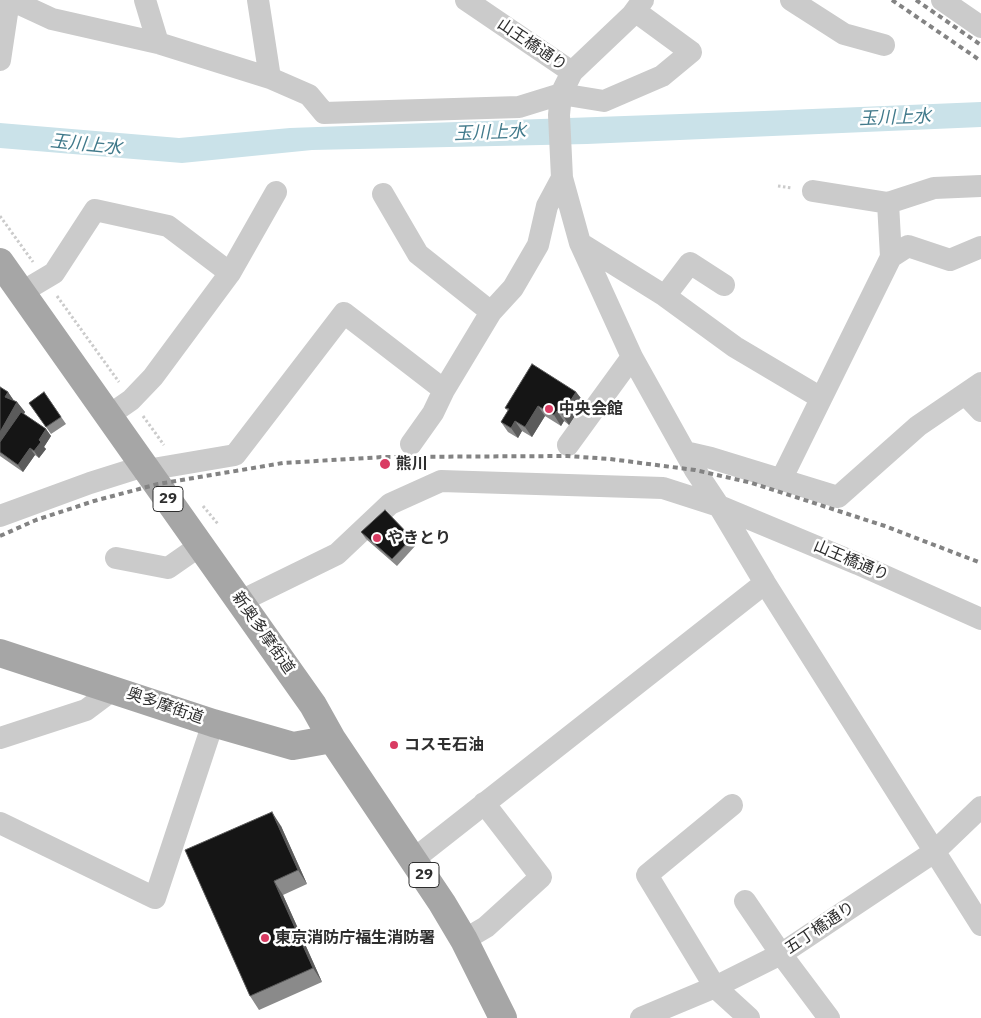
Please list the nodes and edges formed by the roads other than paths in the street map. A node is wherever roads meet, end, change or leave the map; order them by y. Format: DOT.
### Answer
graph roads {
  1 [pos="10,0"];
  2 [pos="145,0"];
  3 [pos="258,0"];
  4 [pos="466,0"];
  5 [pos="791,0"];
  6 [pos="942,0"];
  7 [pos="639,6"];
  8 [pos="49,9"];
  9 [pos="981,27"];
  10 [pos="158,43"];
  11 [pos="884,45"];
  12 [pos="0,60"];
  13 [pos="572,72"];
  14 [pos="270,78"];
  15 [pos="560,105"];
  16 [pos="561,167"];
  17 [pos="981,186"];
  18 [pos="813,191"];
  19 [pos="276,192"];
  20 [pos="383,194"];
  21 [pos="888,203"];
  22 [pos="580,243"];
  23 [pos="981,247"];
  24 [pos="891,257"];
  25 [pos="0,262"];
  26 [pos="230,273"];
  27 [pos="724,285"];
  28 [pos="22,292"];
  29 [pos="665,296"];
  30 [pos="491,312"];
  31 [pos="632,357"];
  32 [pos="973,388"];
  33 [pos="444,390"];
  34 [pos="821,398"];
  35 [pos="981,411"];
  36 [pos="108,416"];
  37 [pos="412,444"];
  38 [pos="568,445"];
  39 [pos="685,452"];
  40 [pos="153,468"];
  41 [pos="781,480"];
  42 [pos="719,506"];
  43 [pos="0,516"];
  44 [pos="211,537"];
  45 [pos="116,558"];
  46 [pos="765,583"];
  47 [pos="241,601"];
  48 [pos="981,619"];
  49 [pos="0,653"];
  50 [pos="114,689"];
  51 [pos="213,722"];
  52 [pos="0,738"];
  53 [pos="332,739"];
  54 [pos="293,746"];
  55 [pos="365,789"];
  56 [pos="484,803"];
  57 [pos="732,805"];
  58 [pos="981,807"];
  59 [pos="0,824"];
  60 [pos="934,852"];
  61 [pos="414,859"];
  62 [pos="745,901"];
  63 [pos="981,925"];
  64 [pos="464,940"];
  65 [pos="781,954"];
  66 [pos="714,987"];
  67 [pos="503,1018"];
  68 [pos="641,1018"];
  69 [pos="749,1018"];
  70 [pos="830,1018"];
  1 -- 8 [label="street"];
  1 -- 12 [label="street"];
  2 -- 10 [label="street"];
  3 -- 14 [label="street"];
  4 -- 13 [label="street, 山王橋通り"];
  5 -- 11 [label="street"];
  6 -- 9 [label="street"];
  7 -- 13 [label="street"];
  7 -- 15 [label="street"];
  8 -- 10 [label="street"];
  10 -- 14 [label="street"];
  13 -- 15 [label="street"];
  14 -- 15 [label="street"];
  15 -- 16 [label="street"];
  16 -- 22 [label="street"];
  16 -- 30 [label="street"];
  17 -- 21 [label="street"];
  18 -- 21 [label="street"];
  19 -- 26 [label="street"];
  20 -- 30 [label="street"];
  21 -- 24 [label="street"];
  22 -- 29 [label="street"];
  22 -- 31 [label="street"];
  23 -- 24 [label="street"];
  24 -- 34 [label="street"];
  25 -- 28 [label="main road, 新奥多摩街道 / 29"];
  26 -- 28 [label="street"];
  26 -- 36 [label="street"];
  27 -- 29 [label="street"];
  28 -- 36 [label="main road, 新奥多摩街道 / 29"];
  29 -- 34 [label="street"];
  30 -- 33 [label="street"];
  31 -- 38 [label="street"];
  31 -- 39 [label="street"];
  32 -- 35 [label="street"];
  32 -- 41 [label="street"];
  33 -- 37 [label="street"];
  33 -- 40 [label="street"];
  34 -- 41 [label="street"];
  36 -- 40 [label="main road, 新奥多摩街道 / 29"];
  39 -- 41 [label="street"];
  39 -- 42 [label="street"];
  40 -- 43 [label="street"];
  40 -- 44 [label="main road, 新奥多摩街道 / 29"];
  42 -- 46 [label="street"];
  42 -- 47 [label="street, 山王橋通り"];
  42 -- 48 [label="street, 山王橋通り"];
  44 -- 45 [label="street"];
  44 -- 47 [label="main road, 新奥多摩街道 / 29"];
  46 -- 56 [label="street"];
  46 -- 60 [label="street"];
  47 -- 53 [label="main road, 新奥多摩街道 / 29"];
  49 -- 50 [label="main road, 奥多摩街道"];
  50 -- 51 [label="main road, 奥多摩街道"];
  50 -- 52 [label="street"];
  51 -- 54 [label="main road, 奥多摩街道"];
  51 -- 59 [label="street"];
  53 -- 54 [label="main road, 奥多摩街道"];
  53 -- 55 [label="main road, 新奥多摩街道 / 29"];
  54 -- 55 [label="main road"];
  55 -- 61 [label="main road, 新奥多摩街道 / 29"];
  56 -- 61 [label="street"];
  56 -- 64 [label="street"];
  57 -- 66 [label="street"];
  58 -- 60 [label="street, 五丁橋通り"];
  60 -- 63 [label="street"];
  60 -- 65 [label="street, 五丁橋通り"];
  61 -- 64 [label="main road, 新奥多摩街道 / 29"];
  62 -- 65 [label="street"];
  64 -- 67 [label="main road, 新奥多摩街道 / 29"];
  65 -- 66 [label="street, 五丁橋通り"];
  65 -- 70 [label="street"];
  66 -- 68 [label="street, 五丁橋通り"];
  66 -- 69 [label="street"];
}
